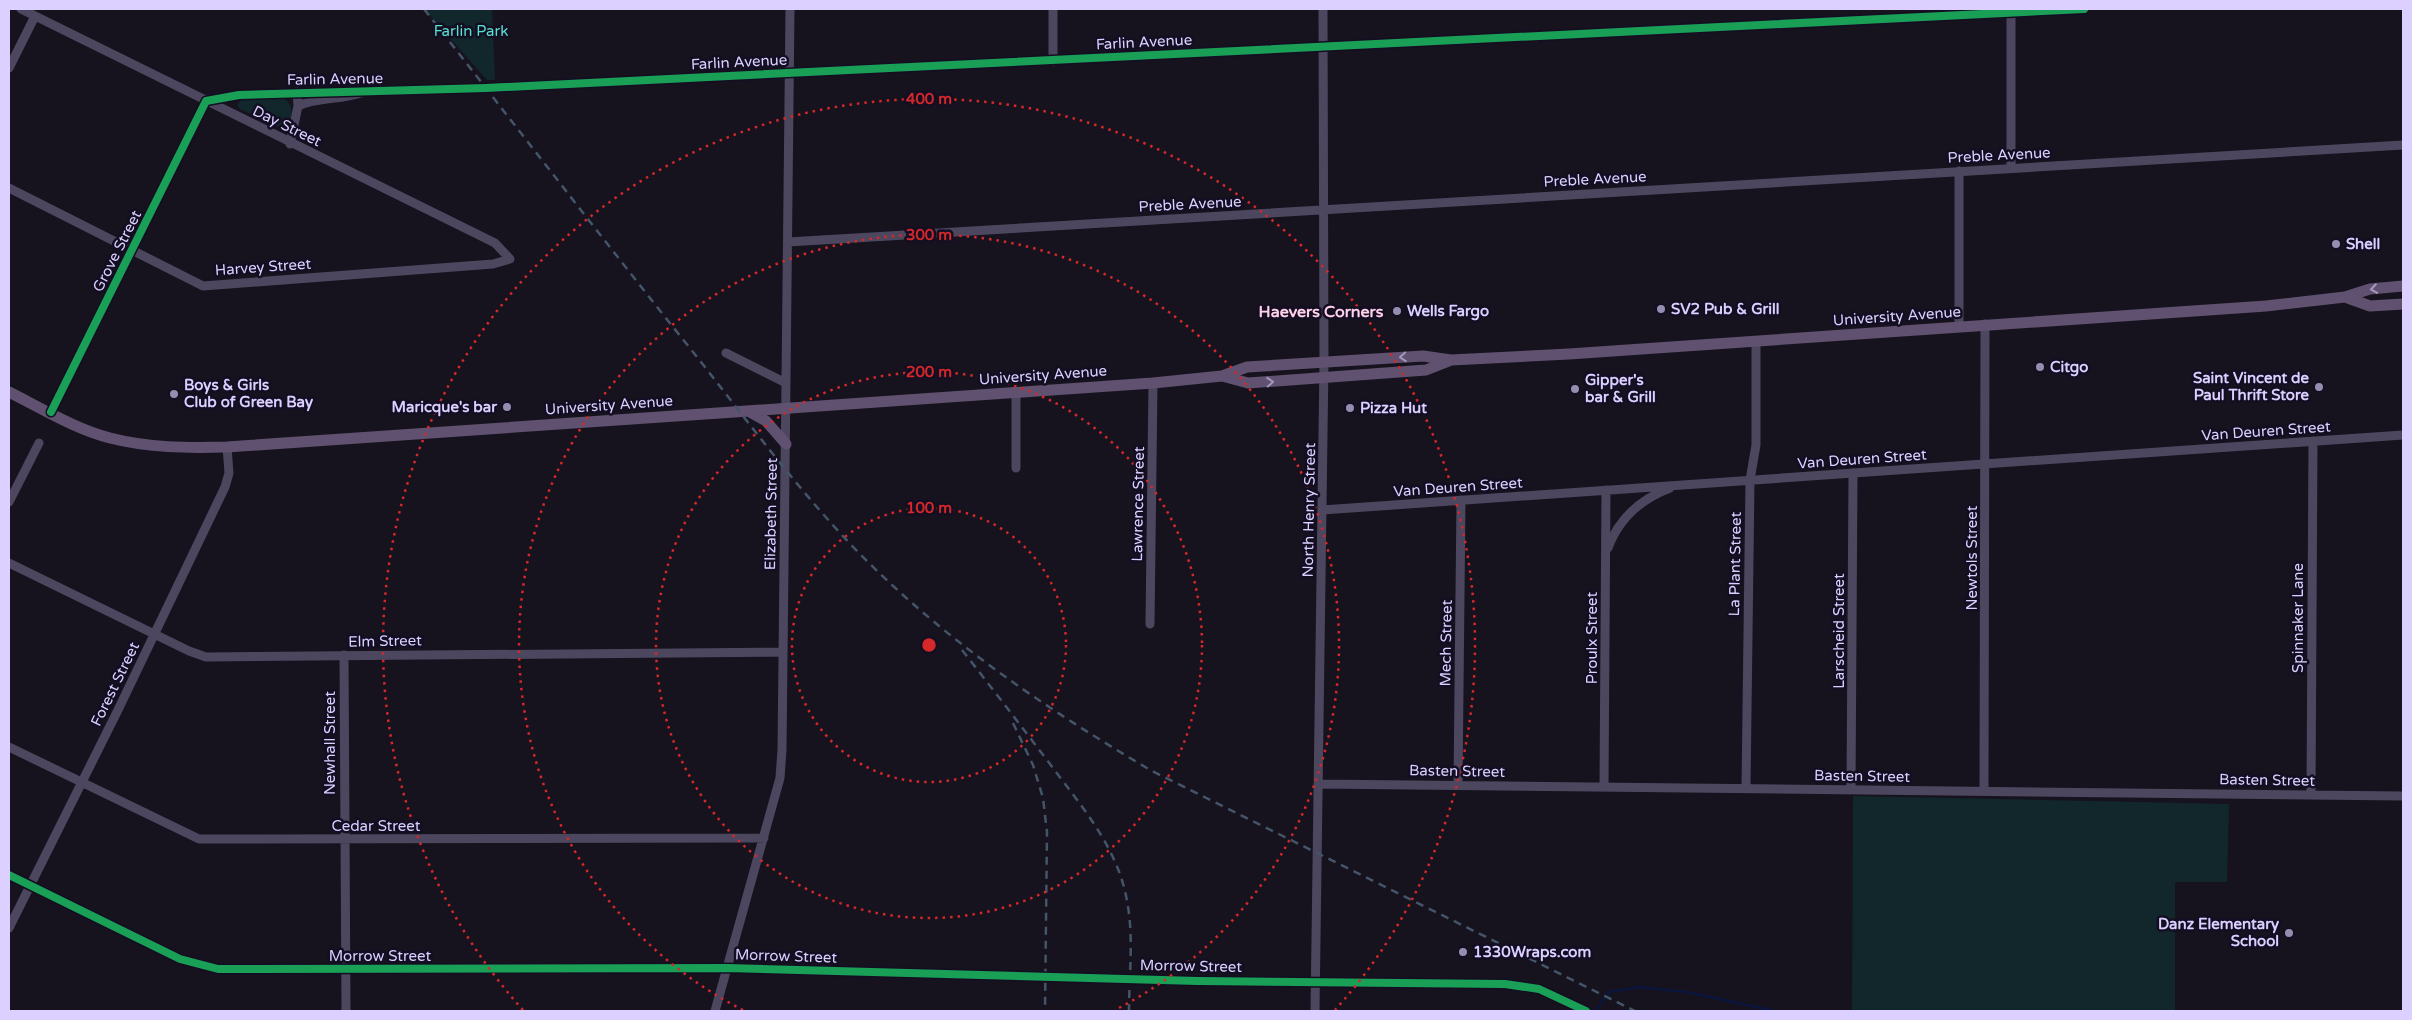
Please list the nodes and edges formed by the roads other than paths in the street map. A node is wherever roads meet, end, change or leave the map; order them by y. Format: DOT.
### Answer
graph roads {
  1 [pos="21,9"];
  2 [pos="790,9"];
  3 [pos="1053,9"];
  4 [pos="1324,9"];
  5 [pos="2084,9"];
  6 [pos="2011,11"];
  7 [pos="35,16"];
  8 [pos="1324,48"];
  9 [pos="1053,61"];
  10 [pos="9,68"];
  11 [pos="789,73"];
  12 [pos="297,92"];
  13 [pos="364,93"];
  14 [pos="206,101"];
  15 [pos="298,106"];
  16 [pos="290,144"];
  17 [pos="2403,145"];
  18 [pos="2011,168"];
  19 [pos="1959,171"];
  20 [pos="9,188"];
  21 [pos="1324,209"];
  22 [pos="788,242"];
  23 [pos="133,251"];
  24 [pos="510,259"];
  25 [pos="2403,286"];
  26 [pos="2345,298"];
  27 [pos="2403,304"];
  28 [pos="1985,324"];
  29 [pos="1959,327"];
  30 [pos="1756,341"];
  31 [pos="726,354"];
  32 [pos="1451,360"];
  33 [pos="1324,362"];
  34 [pos="1222,376"];
  35 [pos="1324,378"];
  36 [pos="786,383"];
  37 [pos="1153,383"];
  38 [pos="9,392"];
  39 [pos="1016,392"];
  40 [pos="786,408"];
  41 [pos="746,411"];
  42 [pos="51,412"];
  43 [pos="2403,435"];
  44 [pos="2313,441"];
  45 [pos="39,443"];
  46 [pos="786,444"];
  47 [pos="228,447"];
  48 [pos="1986,464"];
  49 [pos="1016,468"];
  50 [pos="1853,473"];
  51 [pos="1750,480"];
  52 [pos="1679,485"];
  53 [pos="1606,490"];
  54 [pos="1461,500"];
  55 [pos="9,502"];
  56 [pos="1322,510"];
  57 [pos="1606,560"];
  58 [pos="9,563"];
  59 [pos="1150,624"];
  60 [pos="155,634"];
  61 [pos="783,652"];
  62 [pos="344,655"];
  63 [pos="9,747"];
  64 [pos="82,783"];
  65 [pos="1320,784"];
  66 [pos="1458,785"];
  67 [pos="1604,787"];
  68 [pos="1746,788"];
  69 [pos="1851,790"];
  70 [pos="1984,791"];
  71 [pos="2311,795"];
  72 [pos="2403,796"];
  73 [pos="764,838"];
  74 [pos="345,840"];
  75 [pos="9,875"];
  76 [pos="30,886"];
  77 [pos="9,928"];
  78 [pos="727,968"];
  79 [pos="346,970"];
  80 [pos="1315,982"];
  81 [pos="1583,1009"];
  82 [pos="346,1011"];
  83 [pos="715,1011"];
  84 [pos="1315,1011"];
  1 -- 7 [label="street, Day Street"];
  2 -- 11 [label="street, Elizabeth Street"];
  3 -- 9 [label="street"];
  4 -- 8 [label="street, North Henry Street"];
  5 -- 6 [label="street, Farlin Avenue"];
  6 -- 8 [label="street, Farlin Avenue"];
  6 -- 18 [label="street"];
  7 -- 10 [label="street"];
  7 -- 14 [label="street, Day Street"];
  8 -- 9 [label="street, Farlin Avenue"];
  8 -- 21 [label="street, North Henry Street"];
  9 -- 11 [label="street, Farlin Avenue"];
  11 -- 13 [label="street, Farlin Avenue"];
  11 -- 22 [label="street, Elizabeth Street"];
  12 -- 13 [label="street, Farlin Avenue"];
  12 -- 14 [label="street, Farlin Avenue"];
  12 -- 15 [label="street"];
  13 -- 15 [label="street, Farlin Avenue"];
  14 -- 16 [label="street, Day Street"];
  14 -- 23 [label="street, Grove Street"];
  15 -- 16 [label="street"];
  16 -- 24 [label="street, Day Street"];
  17 -- 18 [label="street, Preble Avenue"];
  18 -- 19 [label="street, Preble Avenue"];
  19 -- 21 [label="street, Preble Avenue"];
  19 -- 29 [label="street"];
  20 -- 23 [label="street, Harvey Street"];
  21 -- 22 [label="street, Preble Avenue"];
  21 -- 33 [label="street, North Henry Street"];
  22 -- 36 [label="street, Elizabeth Street"];
  23 -- 24 [label="street, Harvey Street"];
  23 -- 42 [label="street, Grove Street"];
  25 -- 26 [label="main road, University Avenue, one-way"];
  26 -- 27 [label="main road, University Avenue"];
  26 -- 28 [label="main road, University Avenue"];
  28 -- 29 [label="main road, University Avenue"];
  28 -- 48 [label="street, Newtols Street"];
  29 -- 30 [label="main road, University Avenue"];
  30 -- 32 [label="main road, University Avenue"];
  30 -- 51 [label="street, La Plant Street"];
  31 -- 36 [label="street"];
  32 -- 33 [label="main road, University Avenue, one-way"];
  32 -- 35 [label="main road, University Avenue"];
  33 -- 34 [label="main road, University Avenue"];
  33 -- 35 [label="street, North Henry Street"];
  34 -- 35 [label="main road, University Avenue, one-way"];
  34 -- 37 [label="main road, University Avenue"];
  35 -- 56 [label="street, North Henry Street"];
  36 -- 40 [label="street, Elizabeth Street"];
  37 -- 39 [label="main road, University Avenue"];
  37 -- 59 [label="street, Lawrence Street"];
  38 -- 42 [label="main road, University Avenue"];
  39 -- 40 [label="main road, University Avenue"];
  39 -- 49 [label="street"];
  40 -- 41 [label="main road, University Avenue"];
  40 -- 46 [label="street, Elizabeth Street"];
  41 -- 46 [label="main road"];
  41 -- 47 [label="main road, University Avenue"];
  42 -- 47 [label="main road, University Avenue"];
  43 -- 44 [label="street, Van Deuren Street"];
  44 -- 48 [label="street, Van Deuren Street"];
  44 -- 71 [label="street, Spinnaker Lane"];
  45 -- 55 [label="street"];
  46 -- 61 [label="street, Elizabeth Street"];
  47 -- 60 [label="street, Forest Street"];
  48 -- 50 [label="street, Van Deuren Street"];
  48 -- 70 [label="street, Newtols Street"];
  50 -- 51 [label="street, Van Deuren Street"];
  50 -- 69 [label="street, Larscheid Street"];
  51 -- 52 [label="street, Van Deuren Street"];
  51 -- 68 [label="street, La Plant Street"];
  52 -- 53 [label="street, Van Deuren Street"];
  52 -- 57 [label="street"];
  53 -- 54 [label="street, Van Deuren Street"];
  53 -- 57 [label="street, Proulx Street"];
  54 -- 56 [label="street, Van Deuren Street"];
  54 -- 66 [label="street, Mech Street"];
  56 -- 65 [label="street, North Henry Street"];
  57 -- 67 [label="street, Proulx Street"];
  58 -- 60 [label="street, Elm Street"];
  60 -- 62 [label="street, Elm Street"];
  60 -- 64 [label="street, Forest Street"];
  61 -- 62 [label="street, Elm Street"];
  61 -- 73 [label="street, Elizabeth Street"];
  62 -- 74 [label="street, Newhall Street"];
  63 -- 64 [label="street, Cedar Street"];
  64 -- 74 [label="street, Cedar Street"];
  64 -- 76 [label="street, Forest Street"];
  65 -- 66 [label="street, Basten Street"];
  65 -- 80 [label="street, North Henry Street"];
  66 -- 67 [label="street, Basten Street"];
  67 -- 68 [label="street, Basten Street"];
  68 -- 69 [label="street, Basten Street"];
  69 -- 70 [label="street, Basten Street"];
  70 -- 71 [label="street, Basten Street"];
  71 -- 72 [label="street, Basten Street"];
  73 -- 74 [label="street, Cedar Street"];
  73 -- 78 [label="street, Elizabeth Street"];
  74 -- 79 [label="street, Newhall Street"];
  75 -- 76 [label="street, Morrow Street"];
  76 -- 77 [label="street, Forest Street"];
  76 -- 79 [label="street, Morrow Street"];
  78 -- 79 [label="street, Morrow Street"];
  78 -- 80 [label="street, Morrow Street"];
  78 -- 83 [label="street, Elizabeth Street"];
  79 -- 82 [label="street, Newhall Street"];
  80 -- 81 [label="street, Morrow Street"];
  80 -- 84 [label="street, North Henry Street"];
}
